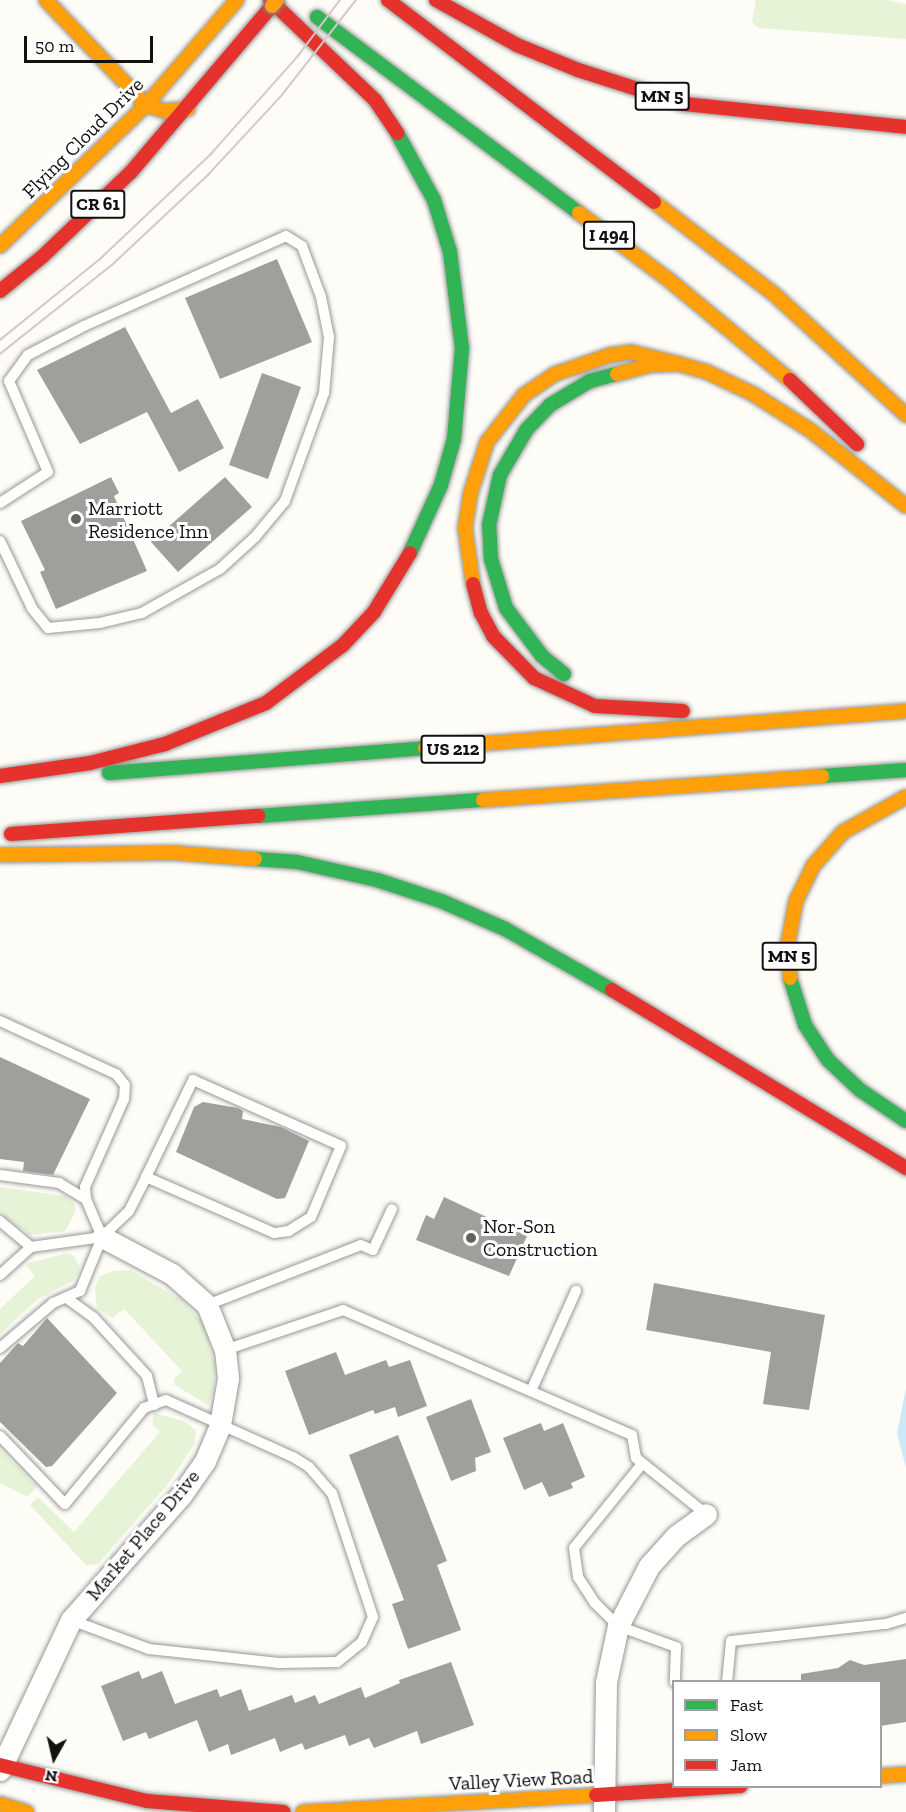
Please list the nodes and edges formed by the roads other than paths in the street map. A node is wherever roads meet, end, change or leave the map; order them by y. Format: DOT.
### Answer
graph roads {
  1 [pos="46,0"];
  2 [pos="270,0"];
  3 [pos="277,0"];
  4 [pos="388,0"];
  5 [pos="436,0"];
  6 [pos="234,4"];
  7 [pos="303,7"];
  8 [pos="634,86"];
  9 [pos="761,96"];
  10 [pos="146,105"];
  11 [pos="188,109"];
  12 [pos="906,127"];
  13 [pos="0,246"];
  14 [pos="0,291"];
  15 [pos="679,364"];
  16 [pos="906,415"];
  17 [pos="906,491"];
  18 [pos="0,503"];
  19 [pos="906,507"];
  20 [pos="0,541"];
  21 [pos="906,706"];
  22 [pos="719,710"];
  23 [pos="648,711"];
  24 [pos="695,711"];
  25 [pos="906,711"];
  26 [pos="906,770"];
  27 [pos="0,776"];
  28 [pos="0,781"];
  29 [pos="906,797"];
  30 [pos="0,835"];
  31 [pos="0,855"];
  32 [pos="0,1021"];
  33 [pos="906,1121"];
  34 [pos="906,1168"];
  35 [pos="0,1175"];
  36 [pos="146,1178"];
  37 [pos="86,1199"];
  38 [pos="392,1209"];
  39 [pos="0,1221"];
  40 [pos="102,1237"];
  41 [pos="31,1247"];
  42 [pos="0,1275"];
  43 [pos="576,1291"];
  44 [pos="68,1299"];
  45 [pos="207,1305"];
  46 [pos="0,1348"];
  47 [pos="225,1350"];
  48 [pos="531,1391"];
  49 [pos="154,1405"];
  50 [pos="220,1425"];
  51 [pos="0,1436"];
  52 [pos="642,1464"];
  53 [pos="706,1514"];
  54 [pos="906,1618"];
  55 [pos="71,1620"];
  56 [pos="618,1626"];
  57 [pos="675,1680"];
  58 [pos="727,1680"];
  59 [pos="1,1767"];
  60 [pos="906,1774"];
  61 [pos="882,1776"];
  62 [pos="725,1788"];
  63 [pos="603,1803"];
  64 [pos="0,1804"];
  65 [pos="27,1812"];
  66 [pos="284,1812"];
  67 [pos="303,1812"];
  1 -- 10 [label="main road"];
  2 -- 27 [label="main road"];
  3 -- 11 [label="main road, CR 61"];
  4 -- 16 [label="main road, I 494"];
  5 -- 8 [label="main road, MN 5"];
  6 -- 10 [label="main road, Flying Cloud Drive / CR 61"];
  7 -- 17 [label="main road, I 494"];
  8 -- 9 [label="main road"];
  8 -- 12 [label="main road, MN 5"];
  10 -- 11 [label="main road"];
  10 -- 13 [label="main road, Flying Cloud Drive / CR 61"];
  11 -- 14 [label="main road, CR 61"];
  15 -- 19 [label="main road"];
  15 -- 23 [label="main road"];
  15 -- 23 [label="main road"];
  18 -- 20 [label="lane"];
  21 -- 22 [label="main road"];
  23 -- 24 [label="main road"];
  25 -- 28 [label="main road, US 212"];
  26 -- 30 [label="main road"];
  29 -- 33 [label="main road, MN 5"];
  31 -- 34 [label="main road"];
  32 -- 37 [label="lane"];
  35 -- 37 [label="lane"];
  36 -- 36 [label="lane"];
  36 -- 40 [label="lane"];
  37 -- 40 [label="lane"];
  38 -- 45 [label="lane"];
  39 -- 41 [label="lane"];
  40 -- 41 [label="lane"];
  40 -- 44 [label="lane"];
  40 -- 45 [label="street, Market Place Drive"];
  41 -- 42 [label="lane"];
  43 -- 48 [label="lane"];
  44 -- 46 [label="lane"];
  44 -- 49 [label="lane"];
  45 -- 47 [label="street, Market Place Drive"];
  47 -- 48 [label="lane"];
  47 -- 50 [label="street, Market Place Drive"];
  48 -- 52 [label="lane"];
  49 -- 50 [label="lane"];
  49 -- 51 [label="lane"];
  50 -- 55 [label="street, Market Place Drive"];
  50 -- 55 [label="lane"];
  52 -- 53 [label="lane"];
  52 -- 56 [label="lane"];
  53 -- 56 [label="street"];
  54 -- 58 [label="lane"];
  55 -- 59 [label="street, Market Place Drive"];
  56 -- 57 [label="lane"];
  56 -- 63 [label="street"];
  59 -- 66 [label="main road"];
  60 -- 61 [label="main road"];
  62 -- 63 [label="main road, Valley View Road"];
  63 -- 67 [label="main road, Valley View Road"];
  64 -- 65 [label="main road"];
}
